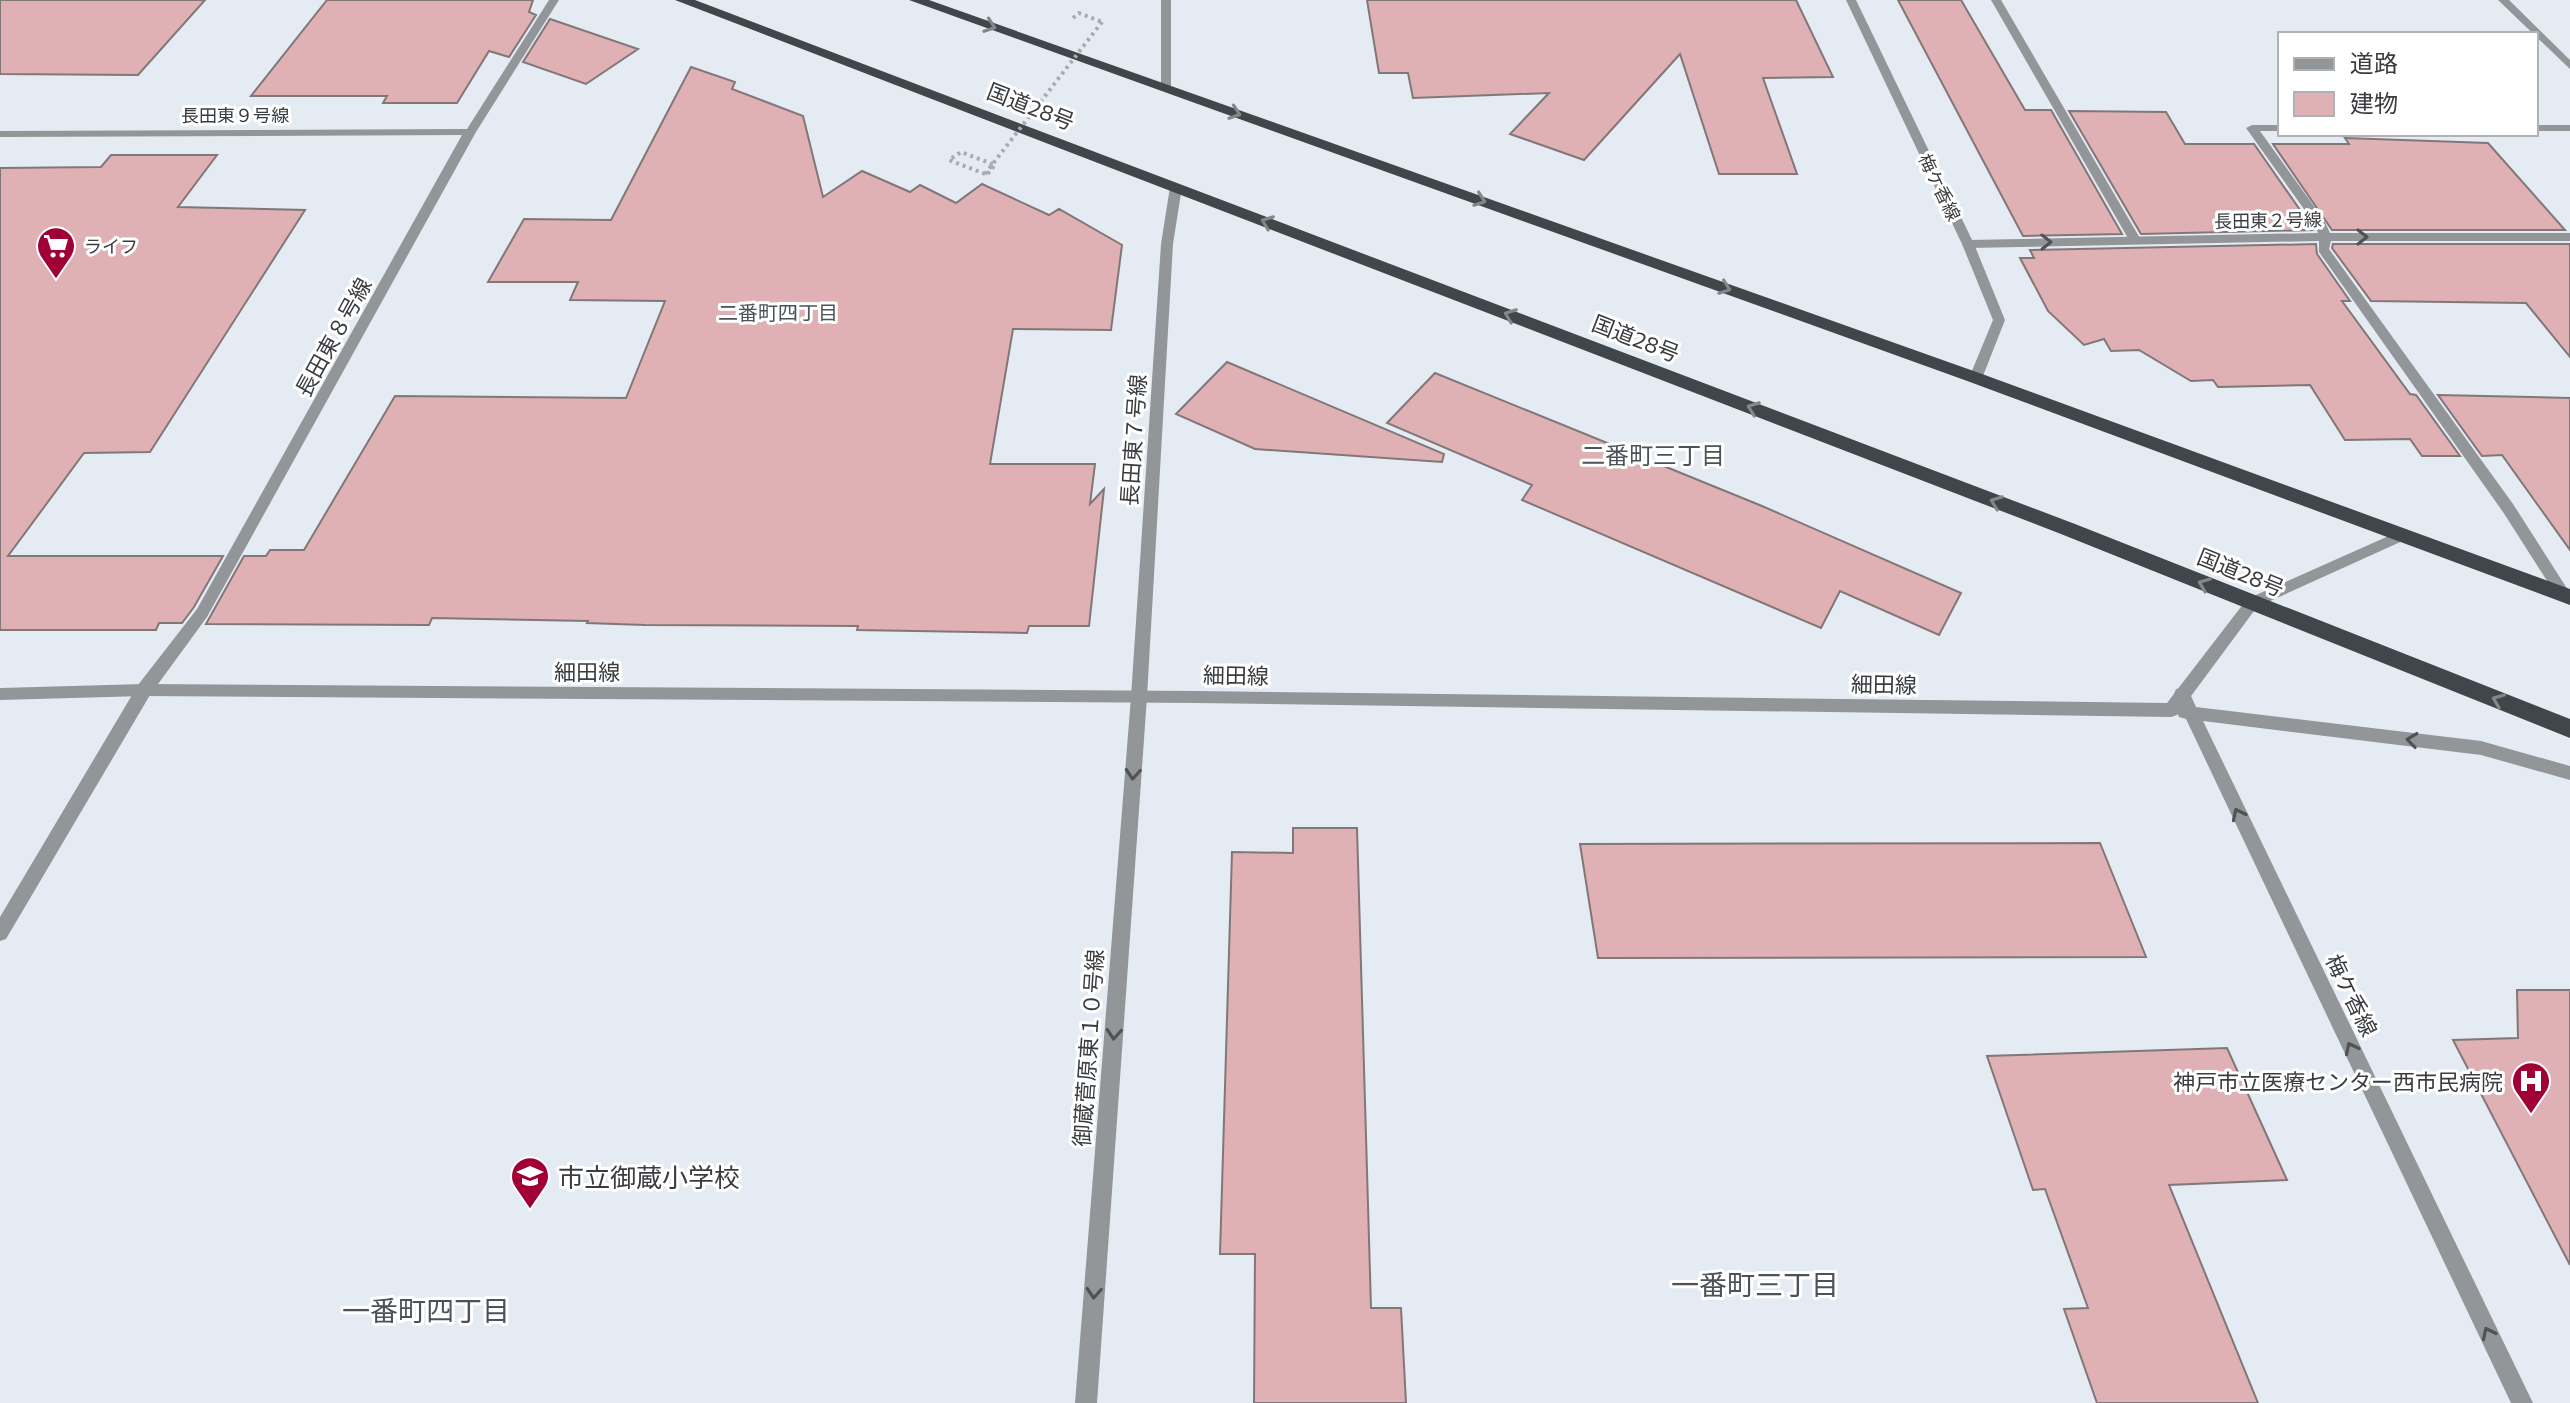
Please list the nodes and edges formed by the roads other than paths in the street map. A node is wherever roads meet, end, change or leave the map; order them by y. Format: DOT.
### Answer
graph roads {
  1 [pos="554,0"];
  2 [pos="682,0"];
  3 [pos="916,0"];
  4 [pos="1166,0"];
  5 [pos="1851,0"];
  6 [pos="1996,0"];
  7 [pos="2503,0"];
  8 [pos="2535,32"];
  9 [pos="2538,34"];
  10 [pos="2570,66"];
  11 [pos="1166,88"];
  12 [pos="2278,128"];
  13 [pos="2538,128"];
  14 [pos="2570,128"];
  15 [pos="470,132"];
  16 [pos="0,134"];
  17 [pos="1176,187"];
  18 [pos="2326,237"];
  19 [pos="2570,237"];
  20 [pos="2135,240"];
  21 [pos="1968,244"];
  22 [pos="1976,378"];
  23 [pos="2402,535"];
  24 [pos="2566,595"];
  25 [pos="2252,603"];
  26 [pos="144,690"];
  27 [pos="0,694"];
  28 [pos="1139,697"];
  29 [pos="2181,705"];
  30 [pos="2570,729"];
  31 [pos="2570,773"];
  32 [pos="0,933"];
  33 [pos="1086,1403"];
  34 [pos="2522,1403"];
  1 -- 15 [label="street, 長田東８号線"];
  2 -- 17 [label="highway, 国道28号"];
  3 -- 11 [label="highway, one-way"];
  4 -- 11 [label="street"];
  5 -- 21 [label="street, 梅ケ香線"];
  6 -- 20 [label="street"];
  7 -- 8 [label="street"];
  9 -- 10 [label="street"];
  11 -- 22 [label="highway, one-way"];
  12 -- 18 [label="street"];
  13 -- 14 [label="street"];
  15 -- 16 [label="street, 長田東９号線"];
  15 -- 26 [label="street, 長田東８号線"];
  25 -- 17 [label="highway, 国道28号, one-way"];
  17 -- 28 [label="street, 長田東７号線"];
  18 -- 19 [label="street, 長田東２号線, one-way"];
  18 -- 20 [label="street, 長田東２号線"];
  18 -- 24 [label="street"];
  21 -- 20 [label="street, 長田東２号線, one-way"];
  21 -- 22 [label="street, 梅ケ香線"];
  22 -- 23 [label="highway"];
  23 -- 24 [label="highway"];
  23 -- 25 [label="street"];
  25 -- 29 [label="street"];
  30 -- 25 [label="highway, 国道28号, one-way"];
  26 -- 27 [label="street, 細田線"];
  26 -- 28 [label="street, 細田線"];
  26 -- 32 [label="street, 長田東８号線"];
  28 -- 29 [label="street, 細田線"];
  28 -- 33 [label="street, 御蔵菅原東１０号線, one-way"];
  31 -- 29 [label="street, 細田線, one-way"];
  34 -- 29 [label="street, 梅ケ香線, one-way"];
}
